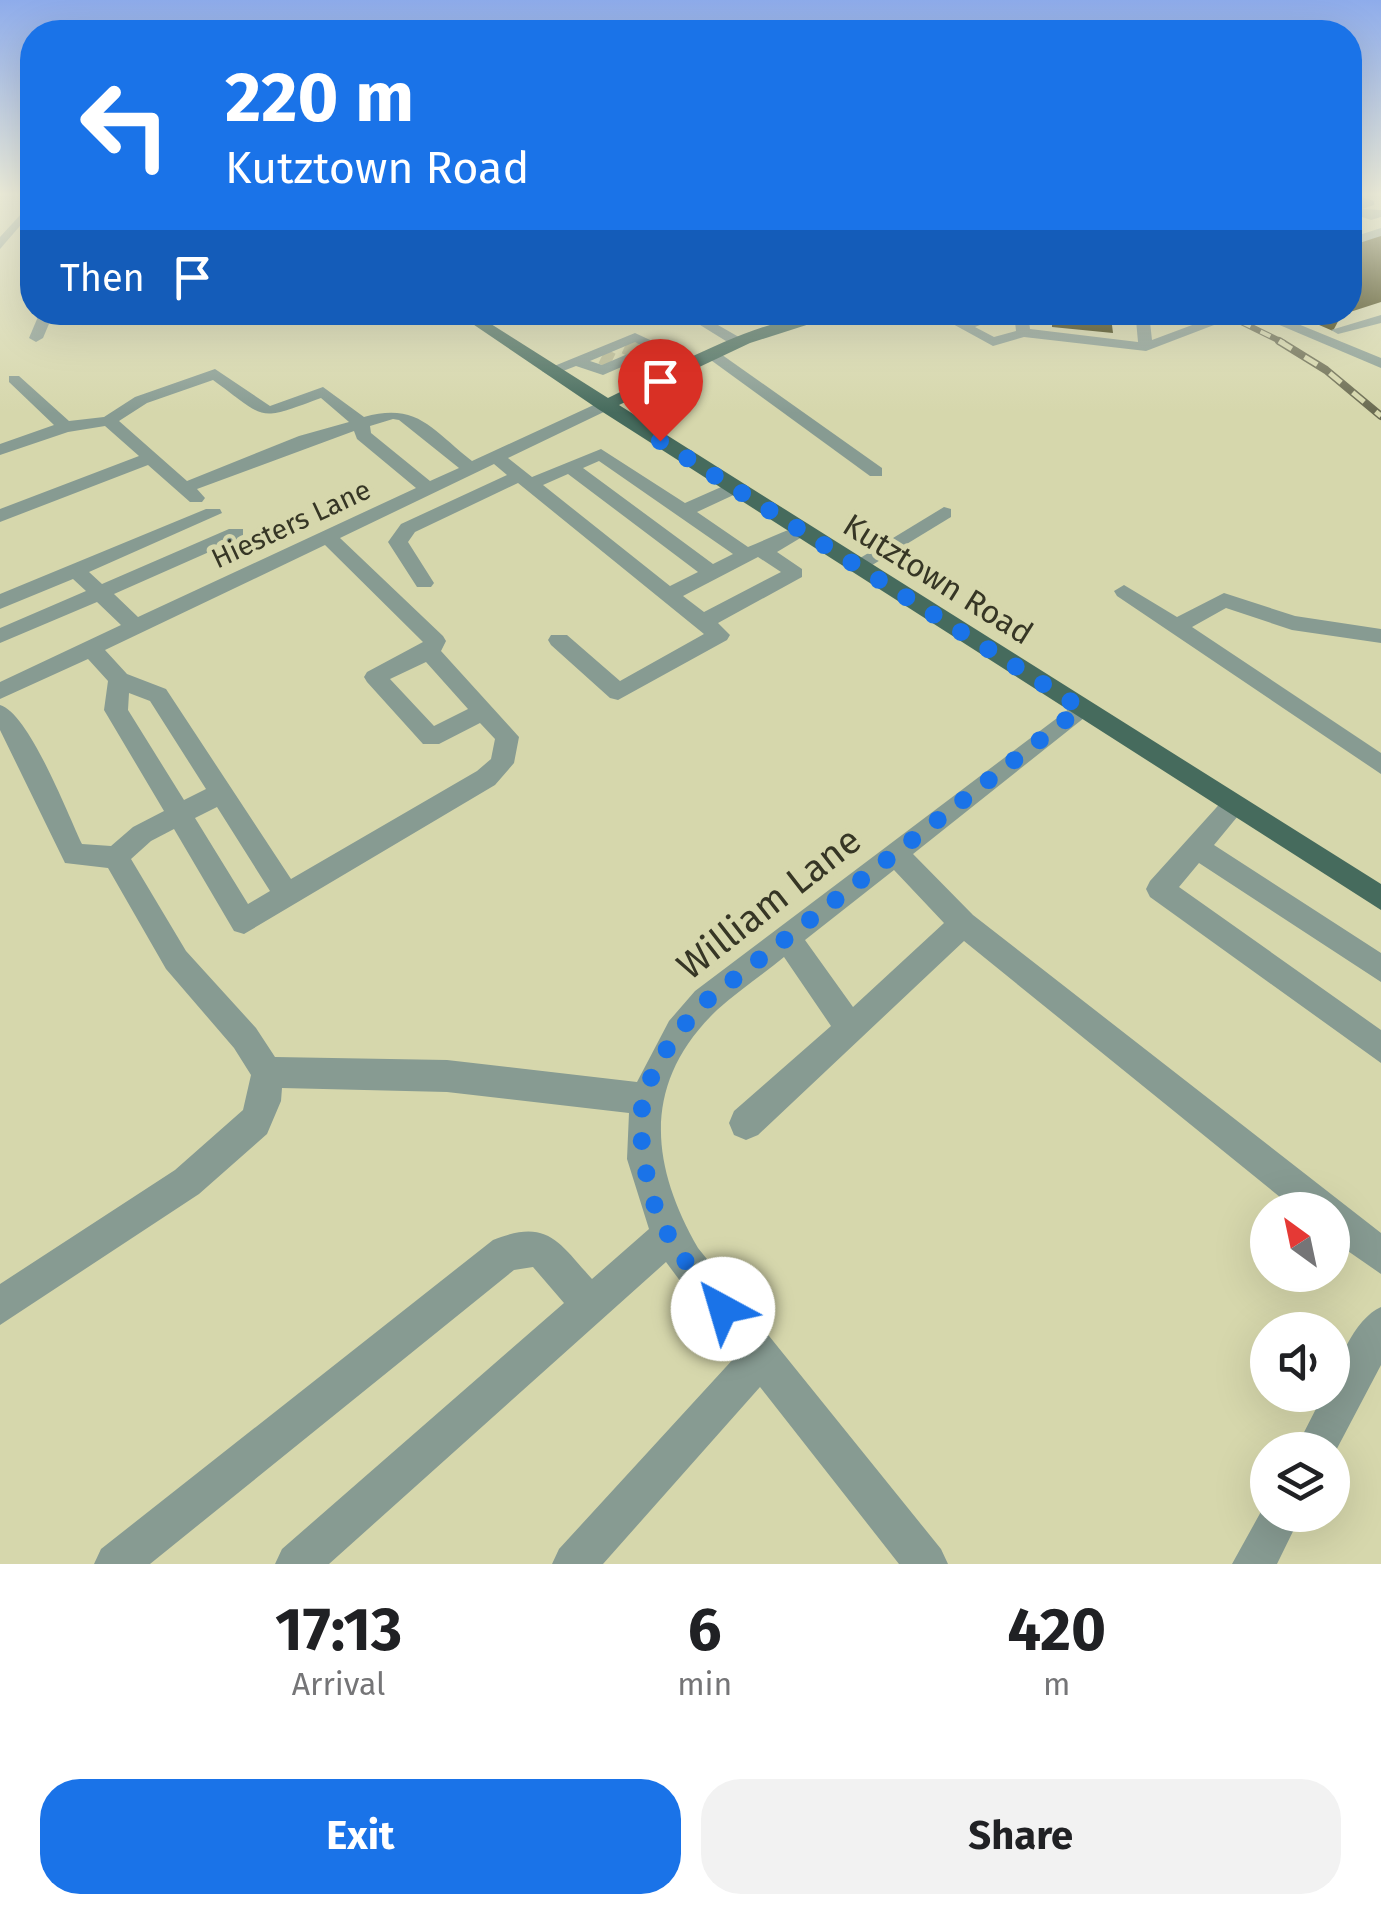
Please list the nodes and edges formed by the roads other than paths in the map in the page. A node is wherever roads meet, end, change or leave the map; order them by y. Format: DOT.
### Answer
graph roads {
  1 [pos="42,325"];
  2 [pos="481,325"];
  3 [pos="708,325"];
  4 [pos="798,325"];
  5 [pos="966,325"];
  6 [pos="1022,325"];
  7 [pos="1144,325"];
  8 [pos="1288,325"];
  9 [pos="1358,325"];
  10 [pos="963,326"];
  11 [pos="1205,326"];
  12 [pos="1338,330"];
  13 [pos="1022,334"];
  14 [pos="36,338"];
  15 [pos="739,343"];
  16 [pos="1381,345"];
  17 [pos="1146,347"];
  18 [pos="713,354"];
  19 [pos="1358,354"];
  20 [pos="1381,363"];
  21 [pos="694,364"];
  22 [pos="550,371"];
  23 [pos="14,379"];
  24 [pos="604,406"];
  25 [pos="268,412"];
  26 [pos="108,421"];
  27 [pos="362,424"];
  28 [pos="65,428"];
  29 [pos="305,440"];
  30 [pos="0,450"];
  31 [pos="496,457"];
  32 [pos="150,458"];
  33 [pos="570,467"];
  34 [pos="471,470"];
  35 [pos="876,472"];
  36 [pos="524,480"];
  37 [pos="185,488"];
  38 [pos="734,488"];
  39 [pos="430,489"];
  40 [pos="396,505"];
  41 [pos="684,511"];
  42 [pos="944,512"];
  43 [pos="214,513"];
  44 [pos="0,516"];
  45 [pos="418,524"];
  46 [pos="802,531"];
  47 [pos="328,537"];
  48 [pos="254,548"];
  49 [pos="755,553"];
  50 [pos="857,566"];
  51 [pos="76,570"];
  52 [pos="712,572"];
  53 [pos="424,583"];
  54 [pos="99,592"];
  55 [pos="1124,592"];
  56 [pos="668,595"];
  57 [pos="0,602"];
  58 [pos="703,622"];
  59 [pos="136,627"];
  60 [pos="1175,627"];
  61 [pos="0,636"];
  62 [pos="1381,636"];
  63 [pos="559,640"];
  64 [pos="91,648"];
  65 [pos="429,652"];
  66 [pos="119,680"];
  67 [pos="0,691"];
  68 [pos="1081,708"];
  69 [pos="484,711"];
  70 [pos="0,713"];
  71 [pos="1381,764"];
  72 [pos="221,793"];
  73 [pos="1234,805"];
  74 [pos="180,814"];
  75 [pos="1197,848"];
  76 [pos="896,853"];
  77 [pos="116,857"];
  78 [pos="1377,890"];
  79 [pos="287,896"];
  80 [pos="962,924"];
  81 [pos="787,938"];
  82 [pos="1381,969"];
  83 [pos="851,1030"];
  84 [pos="1381,1048"];
  85 [pos="267,1072"];
  86 [pos="643,1099"];
  87 [pos="746,1123"];
  88 [pos="1301,1192"];
  89 [pos="1350,1231"];
  90 [pos="669,1235"];
  91 [pos="1381,1256"];
  92 [pos="590,1304"];
  93 [pos="0,1306"];
  94 [pos="1381,1326"];
  95 [pos="761,1356"];
  96 [pos="1325,1432"];
  97 [pos="1271,1532"];
  98 [pos="116,1564"];
  99 [pos="297,1564"];
  100 [pos="574,1564"];
  101 [pos="926,1564"];
  102 [pos="1254,1564"];
  1 -- 14 [label="street"];
  2 -- 22 [label="main road, Kutztown Road"];
  3 -- 15 [label="street"];
  4 -- 15 [label="main road"];
  5 -- 10 [label="street"];
  6 -- 13 [label="street"];
  7 -- 17 [label="street"];
  8 -- 19 [label="street"];
  9 -- 12 [label="street"];
  10 -- 13 [label="street"];
  11 -- 17 [label="street"];
  13 -- 17 [label="street"];
  15 -- 18 [label="main road"];
  16 -- 19 [label="street"];
  18 -- 21 [label="main road"];
  18 -- 35 [label="street"];
  19 -- 20 [label="street"];
  21 -- 22 [label="street"];
  21 -- 24 [label="main road"];
  22 -- 24 [label="main road, Kutztown Road"];
  23 -- 28 [label="street"];
  24 -- 31 [label="street, Hiesters Lane"];
  24 -- 38 [label="main road, Kutztown Road"];
  25 -- 26 [label="street"];
  25 -- 27 [label="street"];
  25 -- 29 [label="street"];
  26 -- 28 [label="street"];
  26 -- 32 [label="street"];
  27 -- 29 [label="street"];
  27 -- 34 [label="street"];
  27 -- 39 [label="street"];
  28 -- 30 [label="street"];
  29 -- 37 [label="street"];
  31 -- 34 [label="street, Hiesters Lane"];
  31 -- 36 [label="street"];
  32 -- 37 [label="street"];
  32 -- 44 [label="street"];
  33 -- 36 [label="street"];
  33 -- 41 [label="street"];
  33 -- 52 [label="street"];
  34 -- 39 [label="street, Hiesters Lane"];
  36 -- 45 [label="street"];
  36 -- 56 [label="street"];
  37 -- 43 [label="street"];
  38 -- 41 [label="street"];
  38 -- 46 [label="main road, Kutztown Road"];
  39 -- 40 [label="street, Hiesters Lane"];
  40 -- 45 [label="street"];
  40 -- 47 [label="street, Hiesters Lane"];
  41 -- 49 [label="street"];
  42 -- 50 [label="street"];
  43 -- 48 [label="street"];
  43 -- 51 [label="street"];
  45 -- 53 [label="street"];
  46 -- 49 [label="street"];
  46 -- 50 [label="main road, Kutztown Road"];
  47 -- 48 [label="street, Hiesters Lane"];
  47 -- 65 [label="street"];
  48 -- 54 [label="street"];
  48 -- 59 [label="street, Hiesters Lane"];
  49 -- 52 [label="street"];
  49 -- 58 [label="street"];
  50 -- 68 [label="main road, Kutztown Road"];
  51 -- 54 [label="street"];
  51 -- 57 [label="street"];
  52 -- 56 [label="street"];
  54 -- 59 [label="street"];
  54 -- 61 [label="street"];
  55 -- 60 [label="street"];
  56 -- 58 [label="street"];
  58 -- 63 [label="street"];
  59 -- 64 [label="street, Hiesters Lane"];
  60 -- 62 [label="street"];
  60 -- 71 [label="street"];
  64 -- 66 [label="street"];
  64 -- 67 [label="street, Hiesters Lane"];
  65 -- 69 [label="street"];
  65 -- 69 [label="street"];
  66 -- 72 [label="street"];
  66 -- 74 [label="street"];
  68 -- 73 [label="main road, Kutztown Road"];
  68 -- 76 [label="street, William Lane"];
  69 -- 79 [label="street"];
  70 -- 77 [label="street"];
  72 -- 74 [label="street"];
  72 -- 79 [label="street"];
  73 -- 75 [label="street"];
  73 -- 78 [label="main road, Kutztown Road"];
  74 -- 77 [label="street"];
  74 -- 79 [label="street"];
  75 -- 82 [label="street"];
  75 -- 84 [label="street"];
  76 -- 80 [label="street"];
  76 -- 81 [label="street, William Lane"];
  77 -- 85 [label="street"];
  80 -- 83 [label="street"];
  80 -- 88 [label="street"];
  81 -- 83 [label="street"];
  81 -- 86 [label="street, William Lane"];
  83 -- 87 [label="street"];
  85 -- 86 [label="street"];
  85 -- 93 [label="street"];
  86 -- 90 [label="street"];
  89 -- 91 [label="street"];
  90 -- 92 [label="street"];
  90 -- 95 [label="street"];
  92 -- 98 [label="street"];
  92 -- 99 [label="street"];
  94 -- 96 [label="street"];
  95 -- 100 [label="street"];
  95 -- 101 [label="street"];
  97 -- 102 [label="street"];
}
